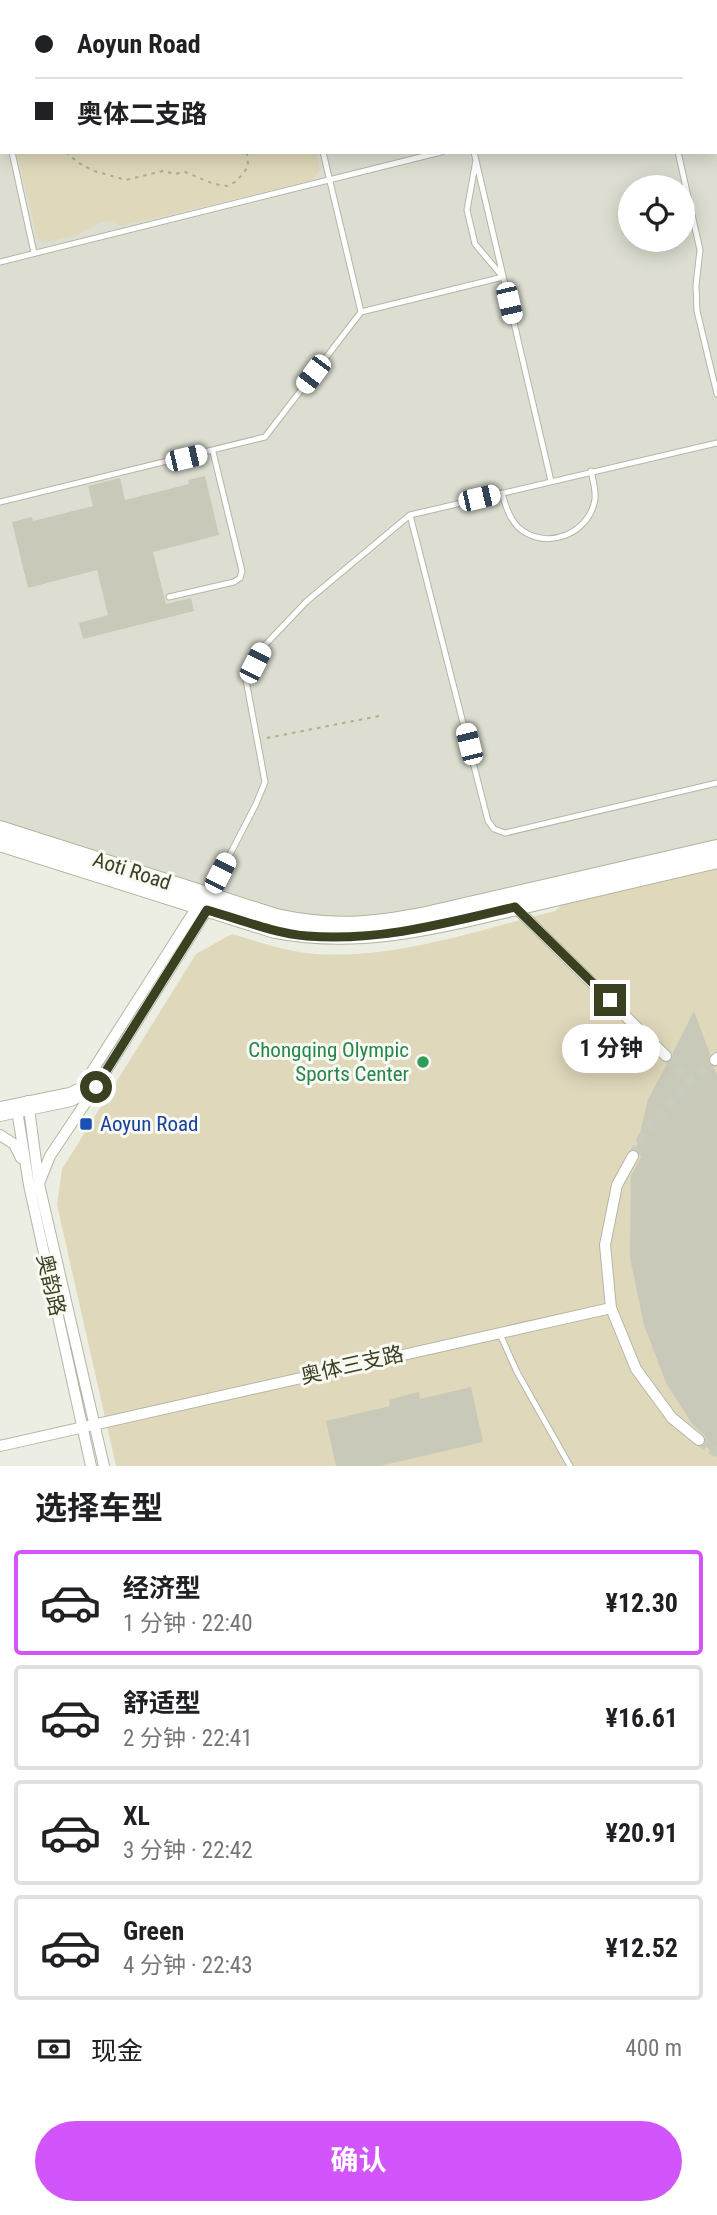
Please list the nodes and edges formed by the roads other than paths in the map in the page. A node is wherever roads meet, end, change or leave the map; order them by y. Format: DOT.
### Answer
graph roads {
  1 [pos="12,154"];
  2 [pos="324,154"];
  3 [pos="433,154"];
  4 [pos="474,154"];
  5 [pos="678,154"];
  6 [pos="476,160"];
  7 [pos="330,180"];
  8 [pos="34,253"];
  9 [pos="0,262"];
  10 [pos="503,278"];
  11 [pos="361,312"];
  12 [pos="717,394"];
  13 [pos="717,443"];
  14 [pos="213,452"];
  15 [pos="592,471"];
  16 [pos="551,481"];
  17 [pos="502,493"];
  18 [pos="0,502"];
  19 [pos="410,514"];
  20 [pos="169,597"];
  21 [pos="717,783"];
  22 [pos="0,829"];
  23 [pos="0,843"];
  24 [pos="717,848"];
  25 [pos="717,860"];
  26 [pos="510,903"];
  27 [pos="204,904"];
  28 [pos="666,1056"];
  29 [pos="96,1087"];
  30 [pos="0,1107"];
  31 [pos="23,1107"];
  32 [pos="0,1116"];
  33 [pos="0,1135"];
  34 [pos="633,1156"];
  35 [pos="34,1184"];
  36 [pos="611,1308"];
  37 [pos="499,1332"];
  38 [pos="94,1424"];
  39 [pos="82,1426"];
  40 [pos="699,1440"];
  41 [pos="0,1446"];
  42 [pos="91,1466"];
  43 [pos="104,1466"];
  44 [pos="570,1466"];
  1 -- 8 [label="lane"];
  2 -- 7 [label="lane"];
  3 -- 7 [label="lane"];
  4 -- 6 [label="lane"];
  5 -- 12 [label="lane"];
  6 -- 10 [label="lane"];
  6 -- 10 [label="lane"];
  7 -- 8 [label="lane"];
  7 -- 11 [label="lane"];
  8 -- 9 [label="lane"];
  10 -- 11 [label="lane"];
  10 -- 16 [label="lane"];
  11 -- 14 [label="lane"];
  13 -- 15 [label="lane"];
  14 -- 18 [label="lane"];
  14 -- 20 [label="lane"];
  15 -- 16 [label="lane"];
  15 -- 17 [label="lane"];
  16 -- 17 [label="lane"];
  17 -- 19 [label="lane"];
  19 -- 21 [label="lane"];
  19 -- 27 [label="lane"];
  22 -- 27 [label="main road, Aoti Road"];
  23 -- 27 [label="main road, Aoti Road"];
  24 -- 26 [label="main road, Aoti Road"];
  25 -- 26 [label="main road, Aoti Road"];
  26 -- 27 [label="main road, Aoti Road"];
  26 -- 28 [label="street"];
  27 -- 29 [label="street"];
  27 -- 31 [label="street"];
  29 -- 31 [label="street"];
  29 -- 35 [label="street"];
  30 -- 31 [label="street"];
  31 -- 32 [label="street"];
  31 -- 35 [label="street, 奥韵路"];
  33 -- 35 [label="street"];
  34 -- 36 [label="street"];
  35 -- 38 [label="street, 奥韵路"];
  35 -- 39 [label="street, 奥韵路"];
  36 -- 37 [label="street, 奥体三支路"];
  36 -- 40 [label="street"];
  37 -- 38 [label="street, 奥体三支路"];
  37 -- 44 [label="lane"];
  38 -- 39 [label="street, 奥体三支路"];
  38 -- 43 [label="street, 奥韵路"];
  39 -- 41 [label="street, 奥体三支路"];
  39 -- 42 [label="street, 奥韵路"];
}
